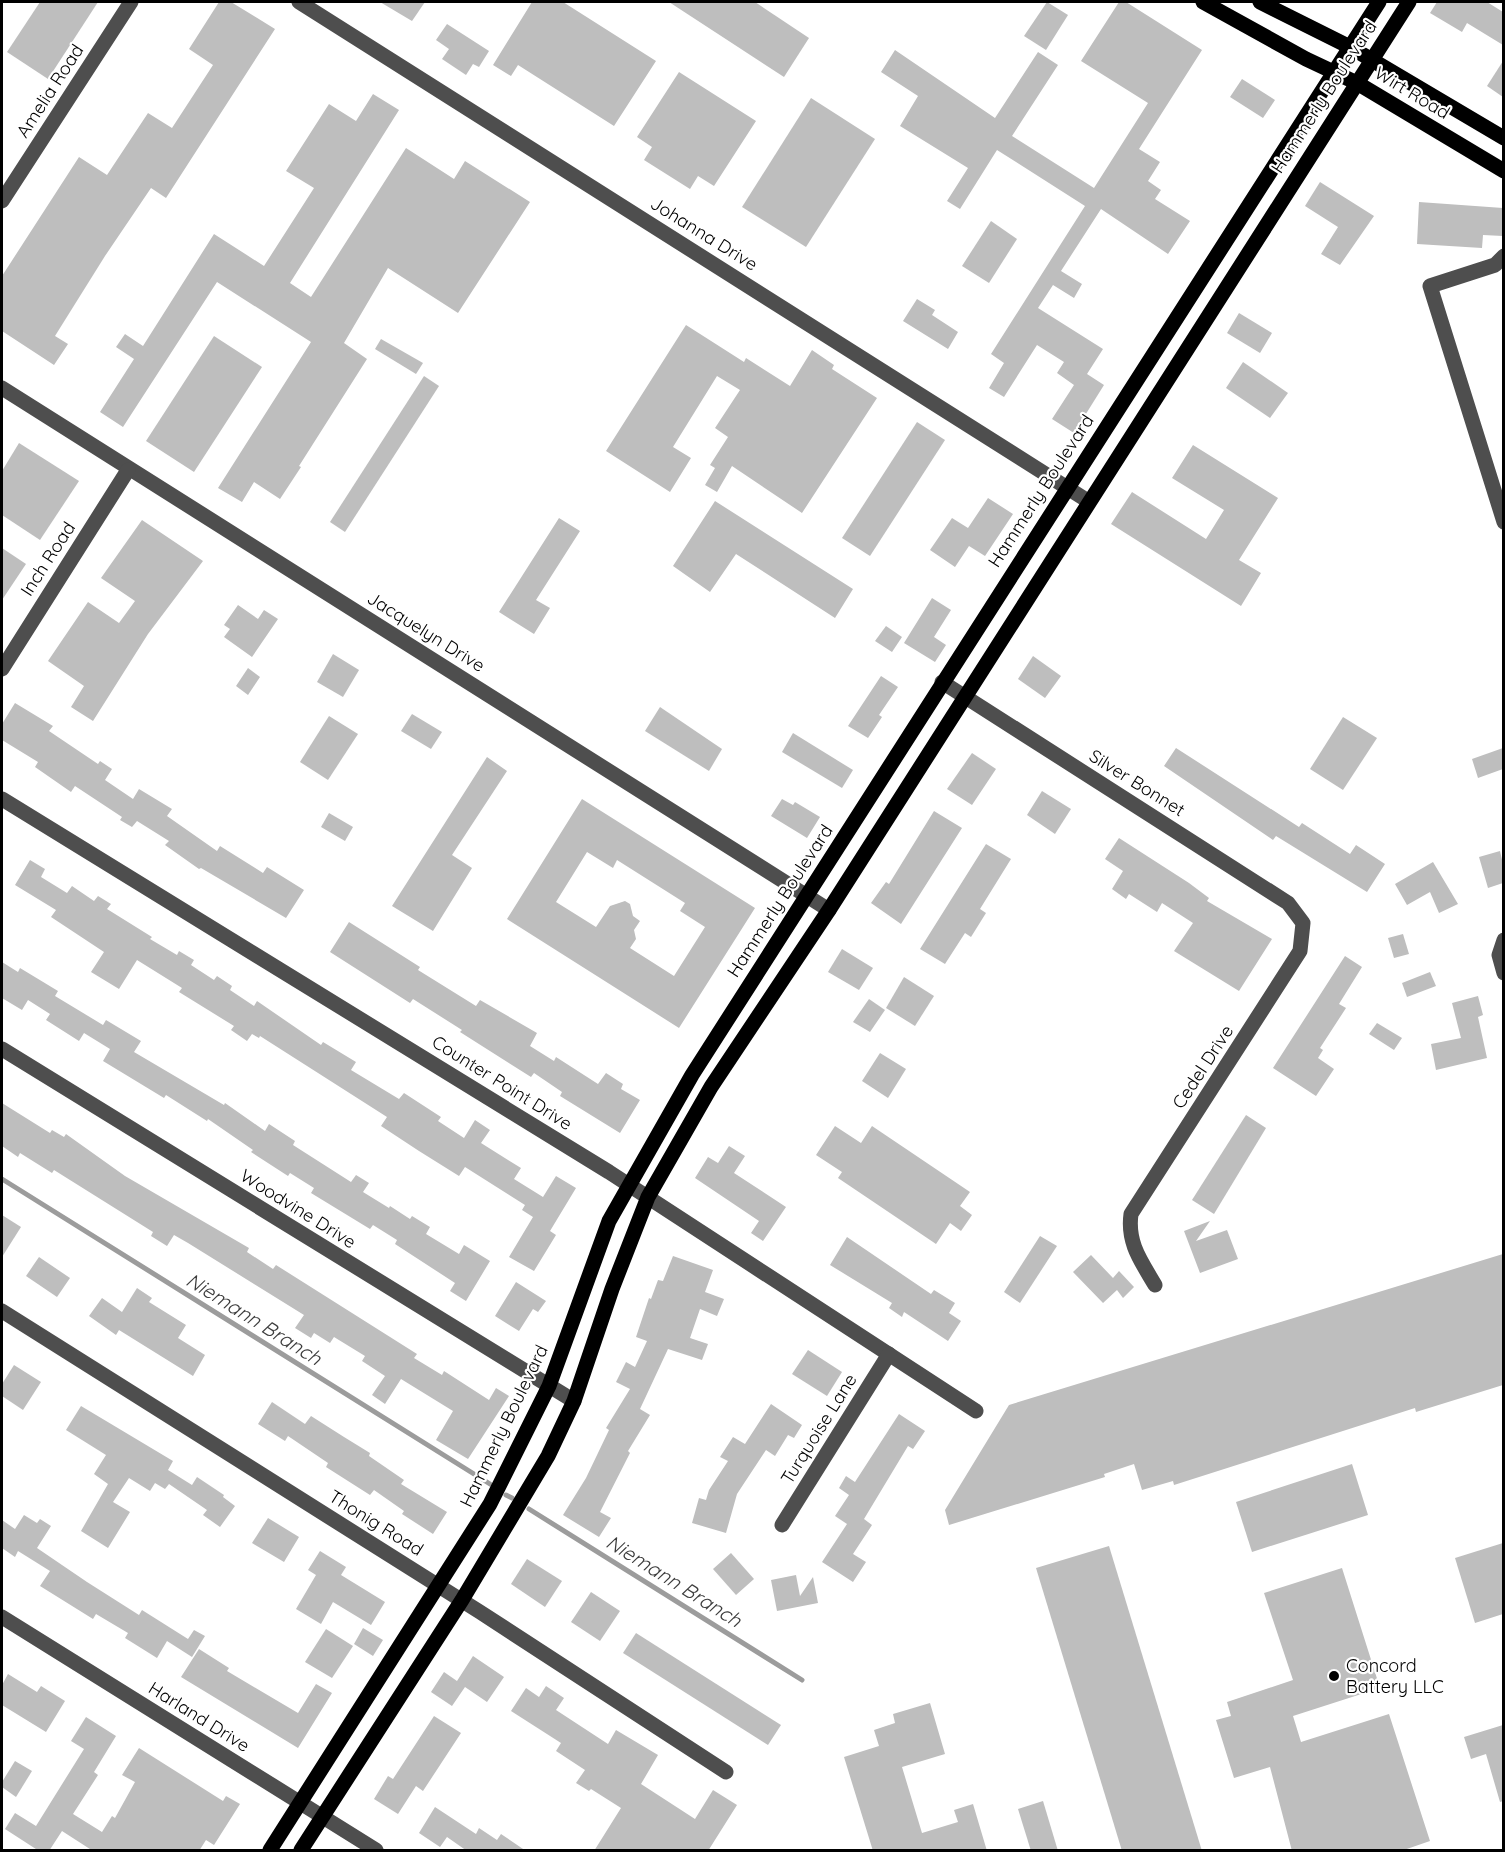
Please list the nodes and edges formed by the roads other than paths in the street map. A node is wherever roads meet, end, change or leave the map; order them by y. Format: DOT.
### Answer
graph roads {
  1 [pos="130,2"];
  2 [pos="298,2"];
  3 [pos="1203,2"];
  4 [pos="1260,2"];
  5 [pos="1379,2"];
  6 [pos="1409,2"];
  7 [pos="1350,47"];
  8 [pos="1371,59"];
  9 [pos="1335,73"];
  10 [pos="1357,83"];
  11 [pos="1503,138"];
  12 [pos="1503,171"];
  13 [pos="2,201"];
  14 [pos="1503,256"];
  15 [pos="1193,291"];
  16 [pos="1214,305"];
  17 [pos="2,388"];
  18 [pos="128,470"];
  19 [pos="1067,486"];
  20 [pos="1088,501"];
  21 [pos="1503,522"];
  22 [pos="2,669"];
  23 [pos="942,682"];
  24 [pos="964,696"];
  25 [pos="2,799"];
  26 [pos="806,896"];
  27 [pos="829,910"];
  28 [pos="1303,923"];
  29 [pos="1503,940"];
  30 [pos="1503,973"];
  31 [pos="2,1049"];
  32 [pos="628,1184"];
  33 [pos="648,1197"];
  34 [pos="1155,1285"];
  35 [pos="2,1311"];
  36 [pos="889,1354"];
  37 [pos="549,1386"];
  38 [pos="574,1401"];
  39 [pos="976,1411"];
  40 [pos="782,1525"];
  41 [pos="440,1586"];
  42 [pos="462,1600"];
  43 [pos="2,1617"];
  44 [pos="726,1772"];
  45 [pos="300,1802"];
  46 [pos="322,1816"];
  47 [pos="270,1851"];
  48 [pos="302,1851"];
  49 [pos="376,1851"];
  1 -- 13 [label="street, Amelia Road"];
  2 -- 19 [label="street, Johanna Drive"];
  3 -- 9 [label="main road, Wirt Road"];
  4 -- 7 [label="main road, Wirt Road"];
  5 -- 7 [label="main road, Hammerly Boulevard"];
  6 -- 8 [label="main road, Hammerly Boulevard"];
  7 -- 8 [label="main road, Wirt Road"];
  7 -- 9 [label="main road, Hammerly Boulevard"];
  8 -- 10 [label="main road, Hammerly Boulevard"];
  8 -- 11 [label="main road, Wirt Road"];
  9 -- 10 [label="main road, Wirt Road"];
  9 -- 15 [label="main road, Hammerly Boulevard"];
  10 -- 12 [label="main road, Wirt Road"];
  10 -- 16 [label="main road, Hammerly Boulevard"];
  14 -- 21 [label="street"];
  15 -- 16 [label="main road"];
  15 -- 19 [label="main road, Hammerly Boulevard"];
  16 -- 20 [label="main road, Hammerly Boulevard"];
  17 -- 18 [label="street, Jacquelyn Drive"];
  18 -- 22 [label="street, Inch Road"];
  18 -- 26 [label="street, Jacquelyn Drive"];
  19 -- 20 [label="street, Johanna Drive"];
  19 -- 23 [label="main road, Hammerly Boulevard"];
  20 -- 24 [label="main road, Hammerly Boulevard"];
  23 -- 24 [label="street, Silver Bonnet"];
  23 -- 26 [label="main road, Hammerly Boulevard"];
  24 -- 27 [label="main road, Hammerly Boulevard"];
  24 -- 28 [label="street, Silver Bonnet"];
  25 -- 32 [label="street, Counter Point Drive"];
  26 -- 27 [label="street, Jacquelyn Drive"];
  26 -- 32 [label="main road, Hammerly Boulevard"];
  27 -- 33 [label="main road, Hammerly Boulevard"];
  28 -- 34 [label="street, Cedel Drive"];
  29 -- 30 [label="street"];
  31 -- 37 [label="street, Woodvine Drive"];
  32 -- 33 [label="street, Counter Point Drive"];
  32 -- 37 [label="main road, Hammerly Boulevard"];
  33 -- 36 [label="street, Counter Point Drive"];
  33 -- 38 [label="main road, Hammerly Boulevard"];
  35 -- 41 [label="street, Thonig Road"];
  36 -- 39 [label="street, Counter Point Drive"];
  36 -- 40 [label="street, Turquoise Lane"];
  37 -- 38 [label="street, Woodvine Drive"];
  37 -- 41 [label="main road, Hammerly Boulevard"];
  38 -- 42 [label="main road, Hammerly Boulevard"];
  41 -- 42 [label="street, Thonig Road"];
  41 -- 45 [label="main road, Hammerly Boulevard"];
  42 -- 44 [label="street, Thonig Road"];
  42 -- 46 [label="main road, Hammerly Boulevard"];
  43 -- 45 [label="street, Harland Drive"];
  45 -- 46 [label="street, Harland Drive"];
  45 -- 47 [label="main road, Hammerly Boulevard"];
  46 -- 48 [label="main road, Hammerly Boulevard"];
  46 -- 49 [label="street, Harland Drive"];
}
